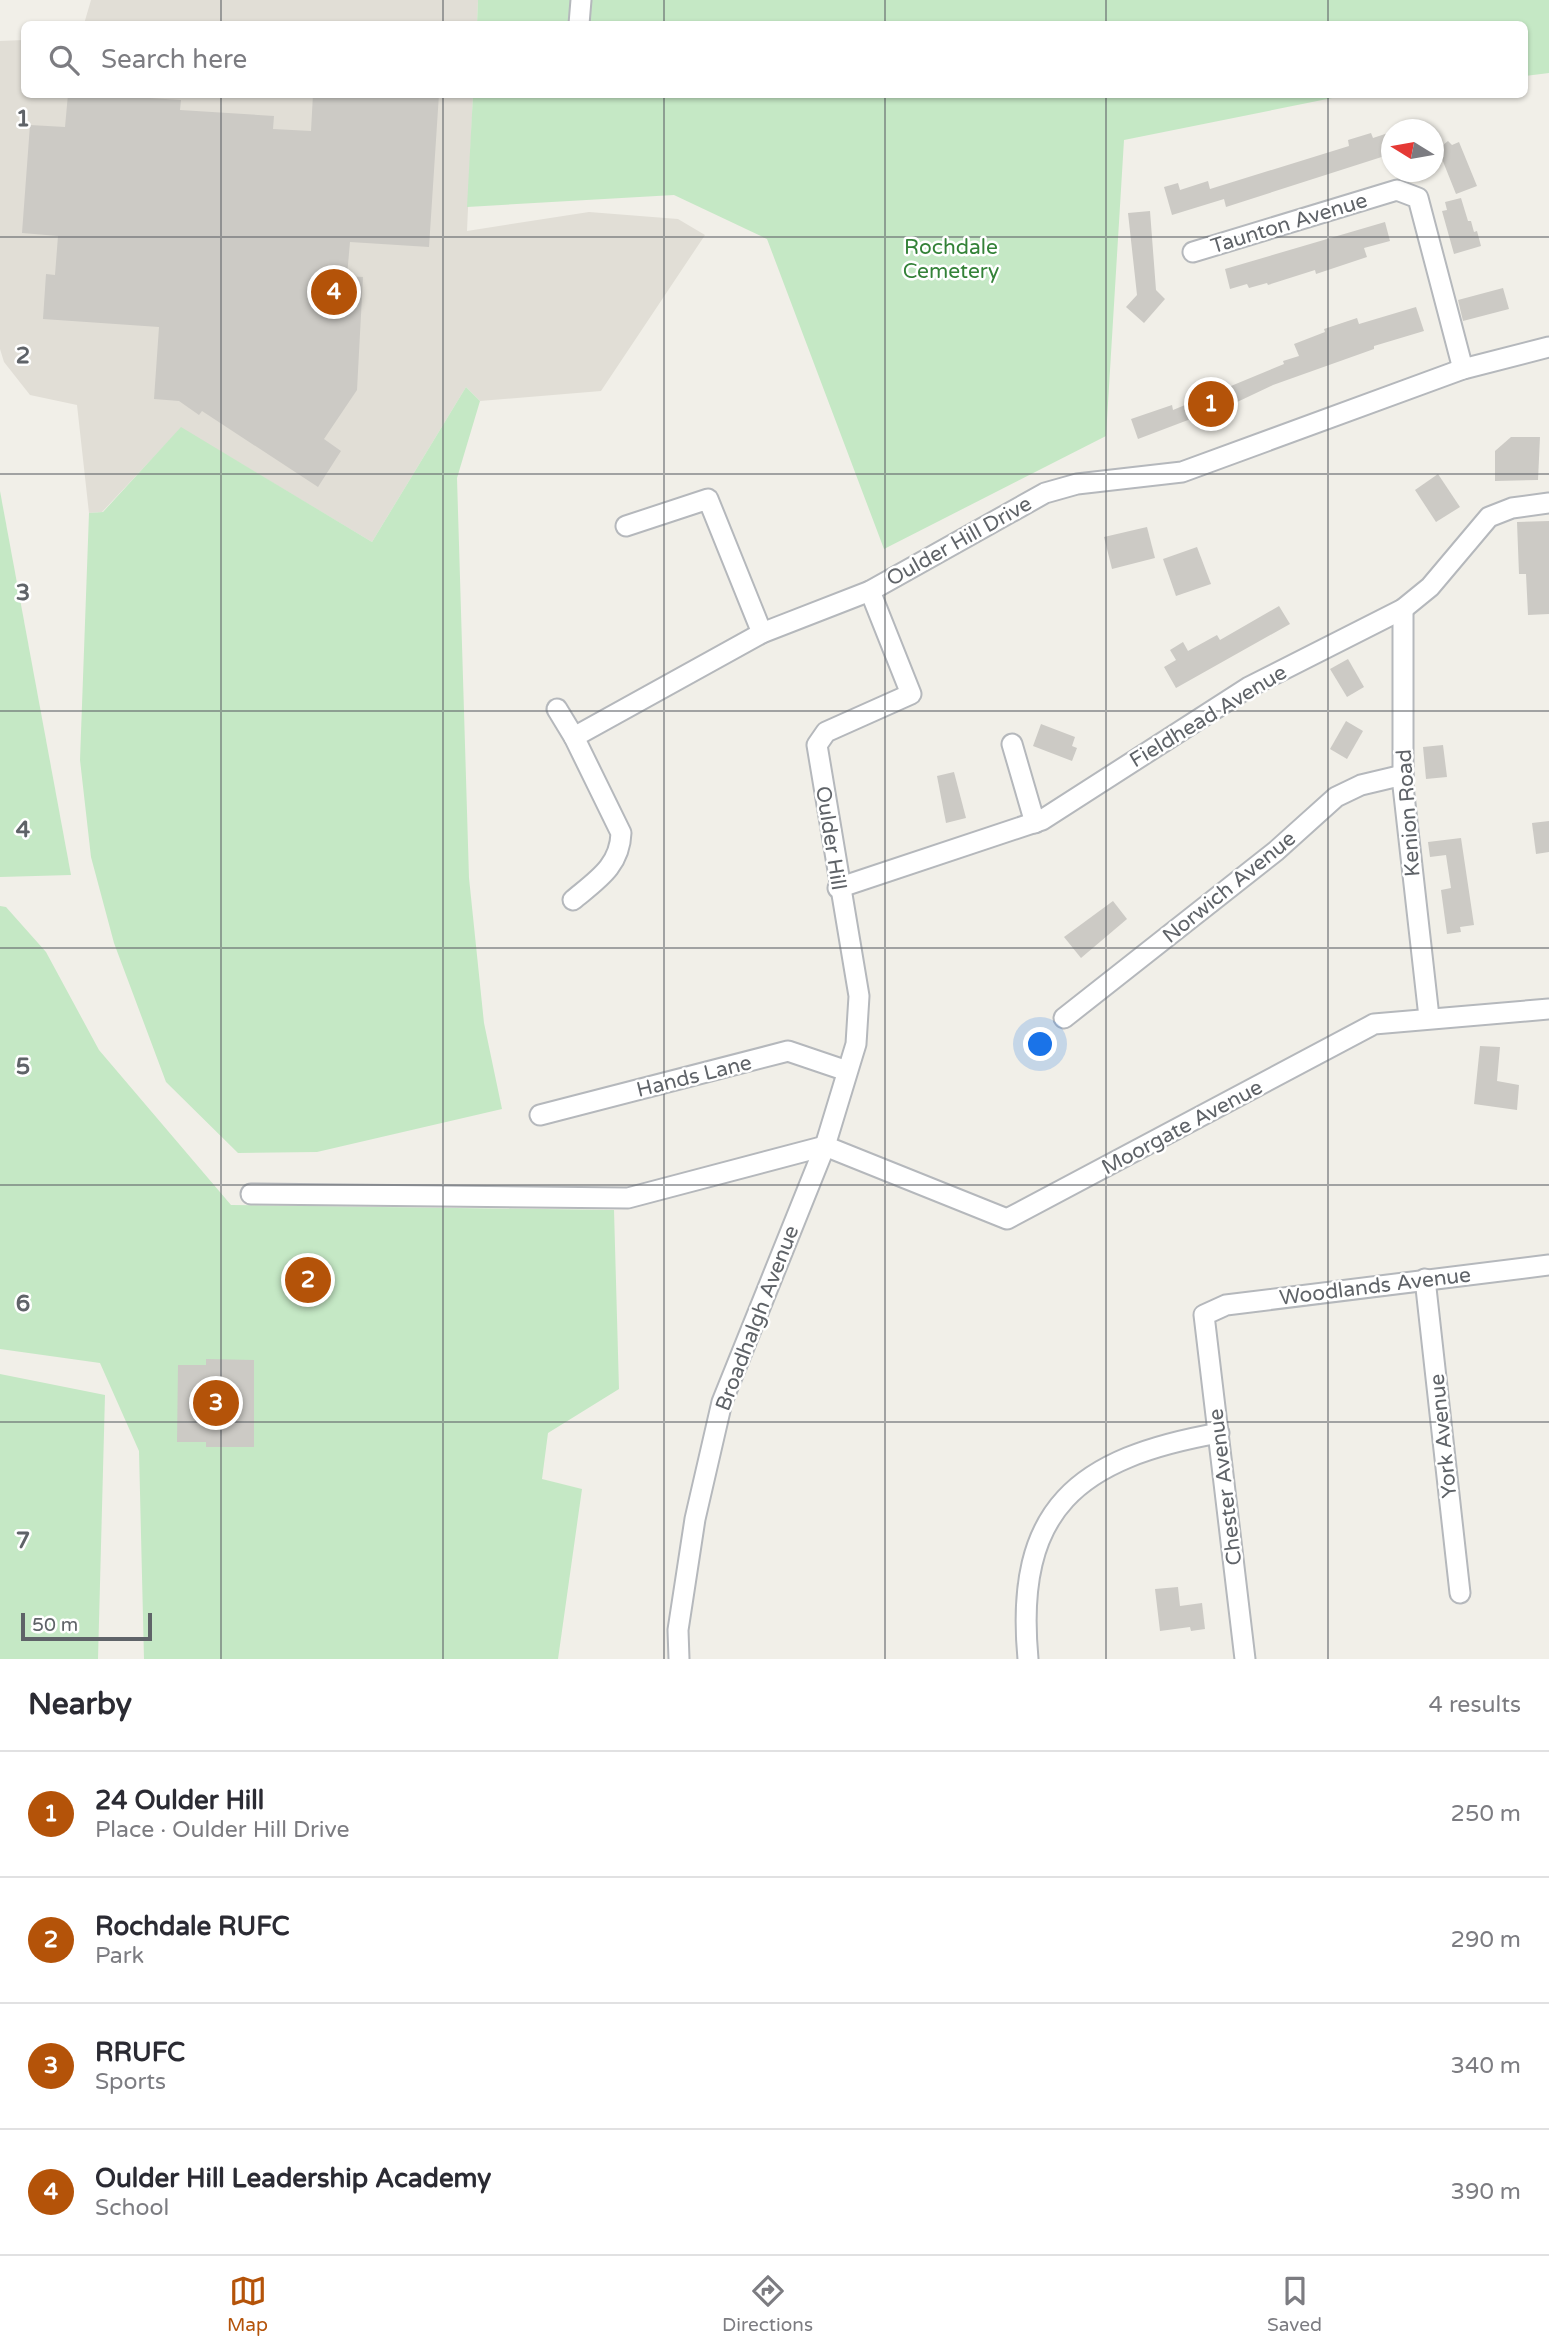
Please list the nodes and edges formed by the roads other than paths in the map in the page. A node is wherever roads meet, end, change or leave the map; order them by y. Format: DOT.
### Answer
graph roads {
  1 [pos="581,0"];
  2 [pos="579,21"];
  3 [pos="1193,252"];
  4 [pos="1549,347"];
  5 [pos="1463,369"];
  6 [pos="1549,503"];
  7 [pos="626,526"];
  8 [pos="870,591"];
  9 [pos="1403,608"];
  10 [pos="762,633"];
  11 [pos="557,709"];
  12 [pos="575,737"];
  13 [pos="1012,744"];
  14 [pos="1403,775"];
  15 [pos="1035,823"];
  16 [pos="838,888"];
  17 [pos="573,900"];
  18 [pos="1549,1009"];
  19 [pos="1429,1017"];
  20 [pos="1064,1018"];
  21 [pos="847,1071"];
  22 [pos="540,1115"];
  23 [pos="825,1146"];
  24 [pos="251,1194"];
  25 [pos="1549,1265"];
  26 [pos="1425,1279"];
  27 [pos="1204,1315"];
  28 [pos="1219,1433"];
  29 [pos="1460,1592"];
  30 [pos="679,1659"];
  31 [pos="1028,1659"];
  32 [pos="1245,1659"];
  1 -- 2 [label="street"];
  3 -- 5 [label="street, Taunton Avenue"];
  4 -- 5 [label="street, Oulder Hill Drive"];
  5 -- 8 [label="street, Oulder Hill Drive"];
  6 -- 9 [label="street, Fieldhead Avenue"];
  7 -- 10 [label="street"];
  8 -- 10 [label="street, Oulder Hill Drive"];
  8 -- 16 [label="street, Oulder Hill"];
  9 -- 14 [label="street, Kenion Road"];
  9 -- 15 [label="street, Fieldhead Avenue"];
  10 -- 12 [label="street, Oulder Hill Drive"];
  11 -- 12 [label="street"];
  12 -- 17 [label="street"];
  13 -- 15 [label="street"];
  14 -- 19 [label="street, Kenion Road"];
  14 -- 20 [label="street, Norwich Avenue"];
  15 -- 16 [label="street, Fieldhead Avenue"];
  16 -- 21 [label="street, Oulder Hill"];
  18 -- 19 [label="street, Moorgate Avenue"];
  19 -- 23 [label="street, Moorgate Avenue"];
  21 -- 22 [label="street, Hands Lane"];
  21 -- 23 [label="street, Oulder Hill"];
  23 -- 24 [label="street"];
  23 -- 30 [label="street, Broadhalgh Avenue"];
  25 -- 26 [label="street, Woodlands Avenue"];
  26 -- 27 [label="street, Woodlands Avenue"];
  26 -- 29 [label="street, York Avenue"];
  27 -- 28 [label="street, Chester Avenue"];
  28 -- 31 [label="street"];
  28 -- 32 [label="street, Chester Avenue"];
}
